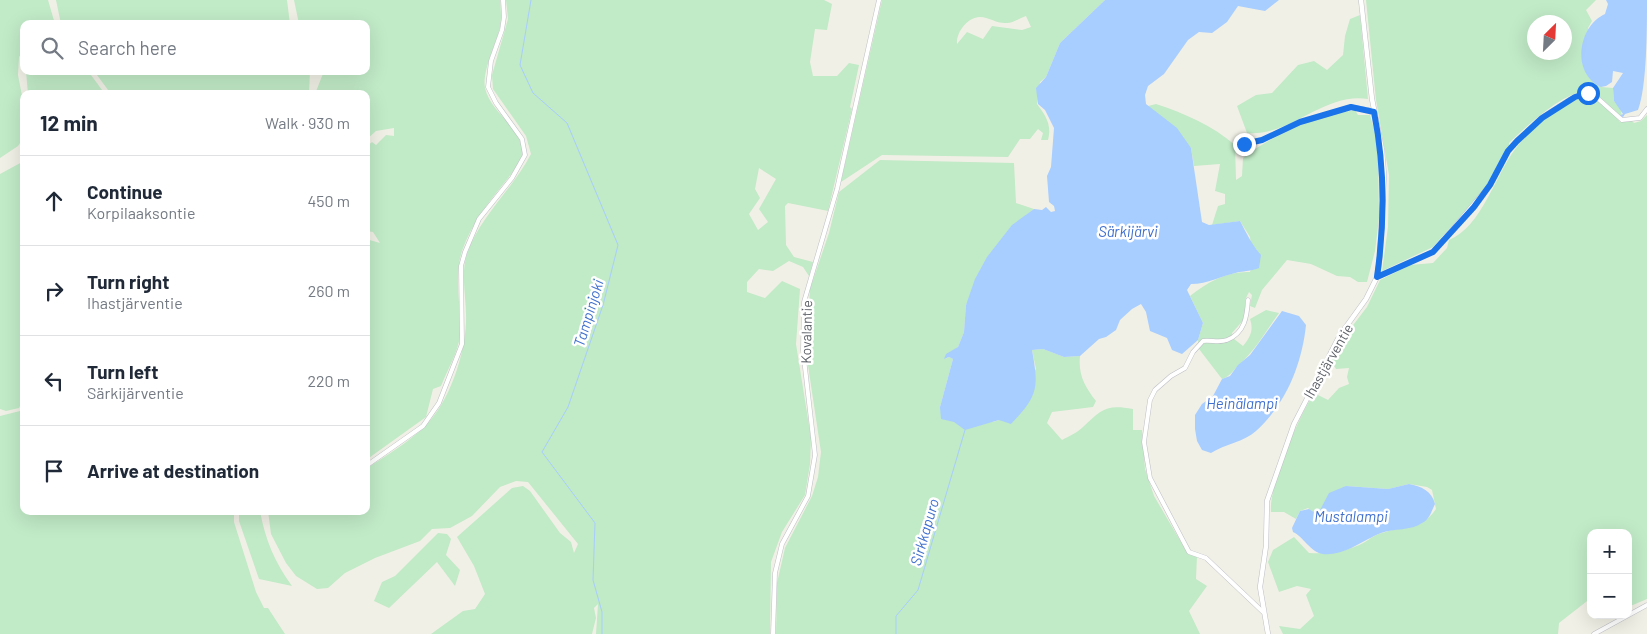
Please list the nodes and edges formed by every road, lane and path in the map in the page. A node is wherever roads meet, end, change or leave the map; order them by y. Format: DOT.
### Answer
graph roads {
  1 [pos="503,0"];
  2 [pos="879,0"];
  3 [pos="1361,0"];
  4 [pos="1647,109"];
  5 [pos="1374,112"];
  6 [pos="1244,144"];
  7 [pos="1377,277"];
  8 [pos="1248,300"];
  9 [pos="370,463"];
  10 [pos="1647,606"];
  11 [pos="1263,612"];
  12 [pos="773,634"];
  13 [pos="1268,634"];
  14 [pos="1594,634"];
  1 -- 9 [label="street"];
  2 -- 12 [label="street, Kovalantie"];
  3 -- 5 [label="street, Ihastjärventie"];
  4 -- 7 [label="street"];
  5 -- 6 [label="street"];
  5 -- 7 [label="street, Ihastjärventie"];
  7 -- 11 [label="street, Ihastjärventie"];
  8 -- 11 [label="street"];
  10 -- 14 [label="street"];
  11 -- 13 [label="street, Ihastjärventie"];
}
